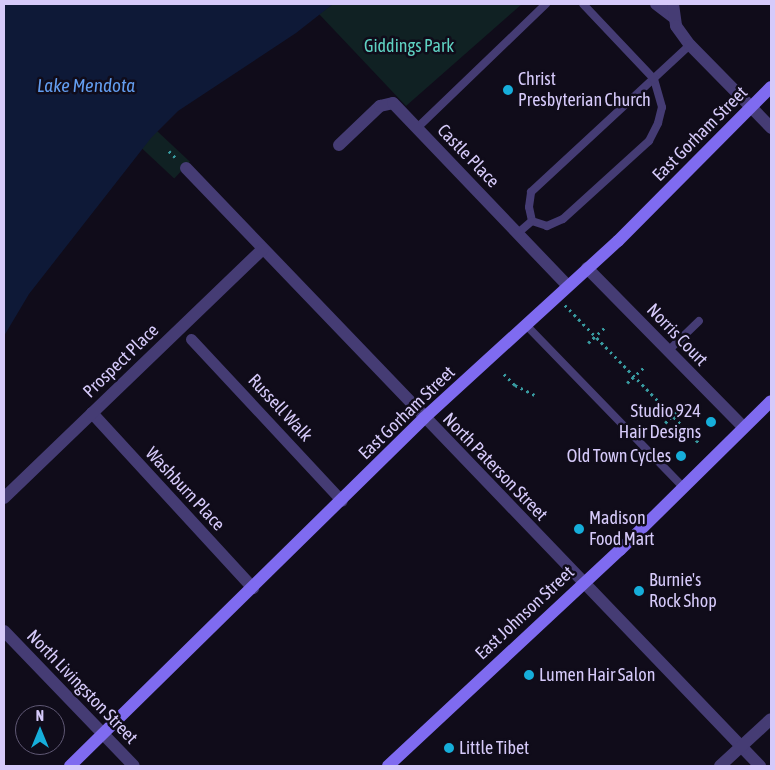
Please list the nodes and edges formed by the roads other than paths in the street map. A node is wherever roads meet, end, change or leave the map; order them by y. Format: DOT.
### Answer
graph roads {
  1 [pos="546,4"];
  2 [pos="583,4"];
  3 [pos="656,4"];
  4 [pos="673,4"];
  5 [pos="673,17"];
  6 [pos="690,45"];
  7 [pos="654,79"];
  8 [pos="771,88"];
  9 [pos="752,108"];
  10 [pos="417,128"];
  11 [pos="771,128"];
  12 [pos="338,145"];
  13 [pos="186,168"];
  14 [pos="532,222"];
  15 [pos="518,233"];
  16 [pos="263,249"];
  17 [pos="587,268"];
  18 [pos="567,285"];
  19 [pos="699,321"];
  20 [pos="526,325"];
  21 [pos="187,334"];
  22 [pos="668,351"];
  23 [pos="771,401"];
  24 [pos="92,413"];
  25 [pos="424,418"];
  26 [pos="743,427"];
  27 [pos="683,487"];
  28 [pos="4,498"];
  29 [pos="342,501"];
  30 [pos="583,583"];
  31 [pos="253,588"];
  32 [pos="4,631"];
  33 [pos="771,718"];
  34 [pos="103,734"];
  35 [pos="741,746"];
  36 [pos="70,766"];
  37 [pos="134,766"];
  38 [pos="388,766"];
  39 [pos="720,766"];
  40 [pos="760,766"];
  1 -- 10 [label="lane"];
  2 -- 7 [label="lane"];
  3 -- 5 [label="street"];
  4 -- 5 [label="street"];
  5 -- 6 [label="street"];
  6 -- 7 [label="lane"];
  6 -- 9 [label="street"];
  7 -- 14 [label="lane"];
  7 -- 14 [label="lane"];
  8 -- 9 [label="main road, East Gorham Street"];
  9 -- 11 [label="street"];
  9 -- 17 [label="main road, East Gorham Street"];
  10 -- 12 [label="street, Castle Place"];
  10 -- 15 [label="street, Castle Place"];
  13 -- 16 [label="street, North Paterson Street"];
  14 -- 15 [label="lane"];
  15 -- 18 [label="street, Castle Place"];
  16 -- 21 [label="street, Prospect Place"];
  16 -- 25 [label="street, North Paterson Street"];
  17 -- 18 [label="main road, East Gorham Street"];
  17 -- 22 [label="street, Norris Court"];
  18 -- 20 [label="main road, East Gorham Street"];
  19 -- 22 [label="lane"];
  20 -- 25 [label="main road, East Gorham Street"];
  20 -- 27 [label="lane"];
  21 -- 24 [label="street, Prospect Place"];
  21 -- 29 [label="street, Russell Walk"];
  22 -- 26 [label="street, Norris Court"];
  23 -- 26 [label="main road, East Johnson Street"];
  24 -- 28 [label="street, Prospect Place"];
  24 -- 31 [label="street, Washburn Place"];
  25 -- 29 [label="main road, East Gorham Street"];
  25 -- 30 [label="street, North Paterson Street"];
  26 -- 27 [label="main road, East Johnson Street"];
  27 -- 30 [label="main road, East Johnson Street"];
  29 -- 31 [label="main road, East Gorham Street"];
  30 -- 35 [label="street, North Paterson Street"];
  30 -- 38 [label="main road, East Johnson Street"];
  31 -- 34 [label="main road, East Gorham Street"];
  32 -- 34 [label="street, North Livingston Street"];
  33 -- 35 [label="street"];
  34 -- 36 [label="main road, East Gorham Street"];
  34 -- 37 [label="street, North Livingston Street"];
  35 -- 39 [label="street"];
  35 -- 40 [label="street, North Paterson Street"];
}
